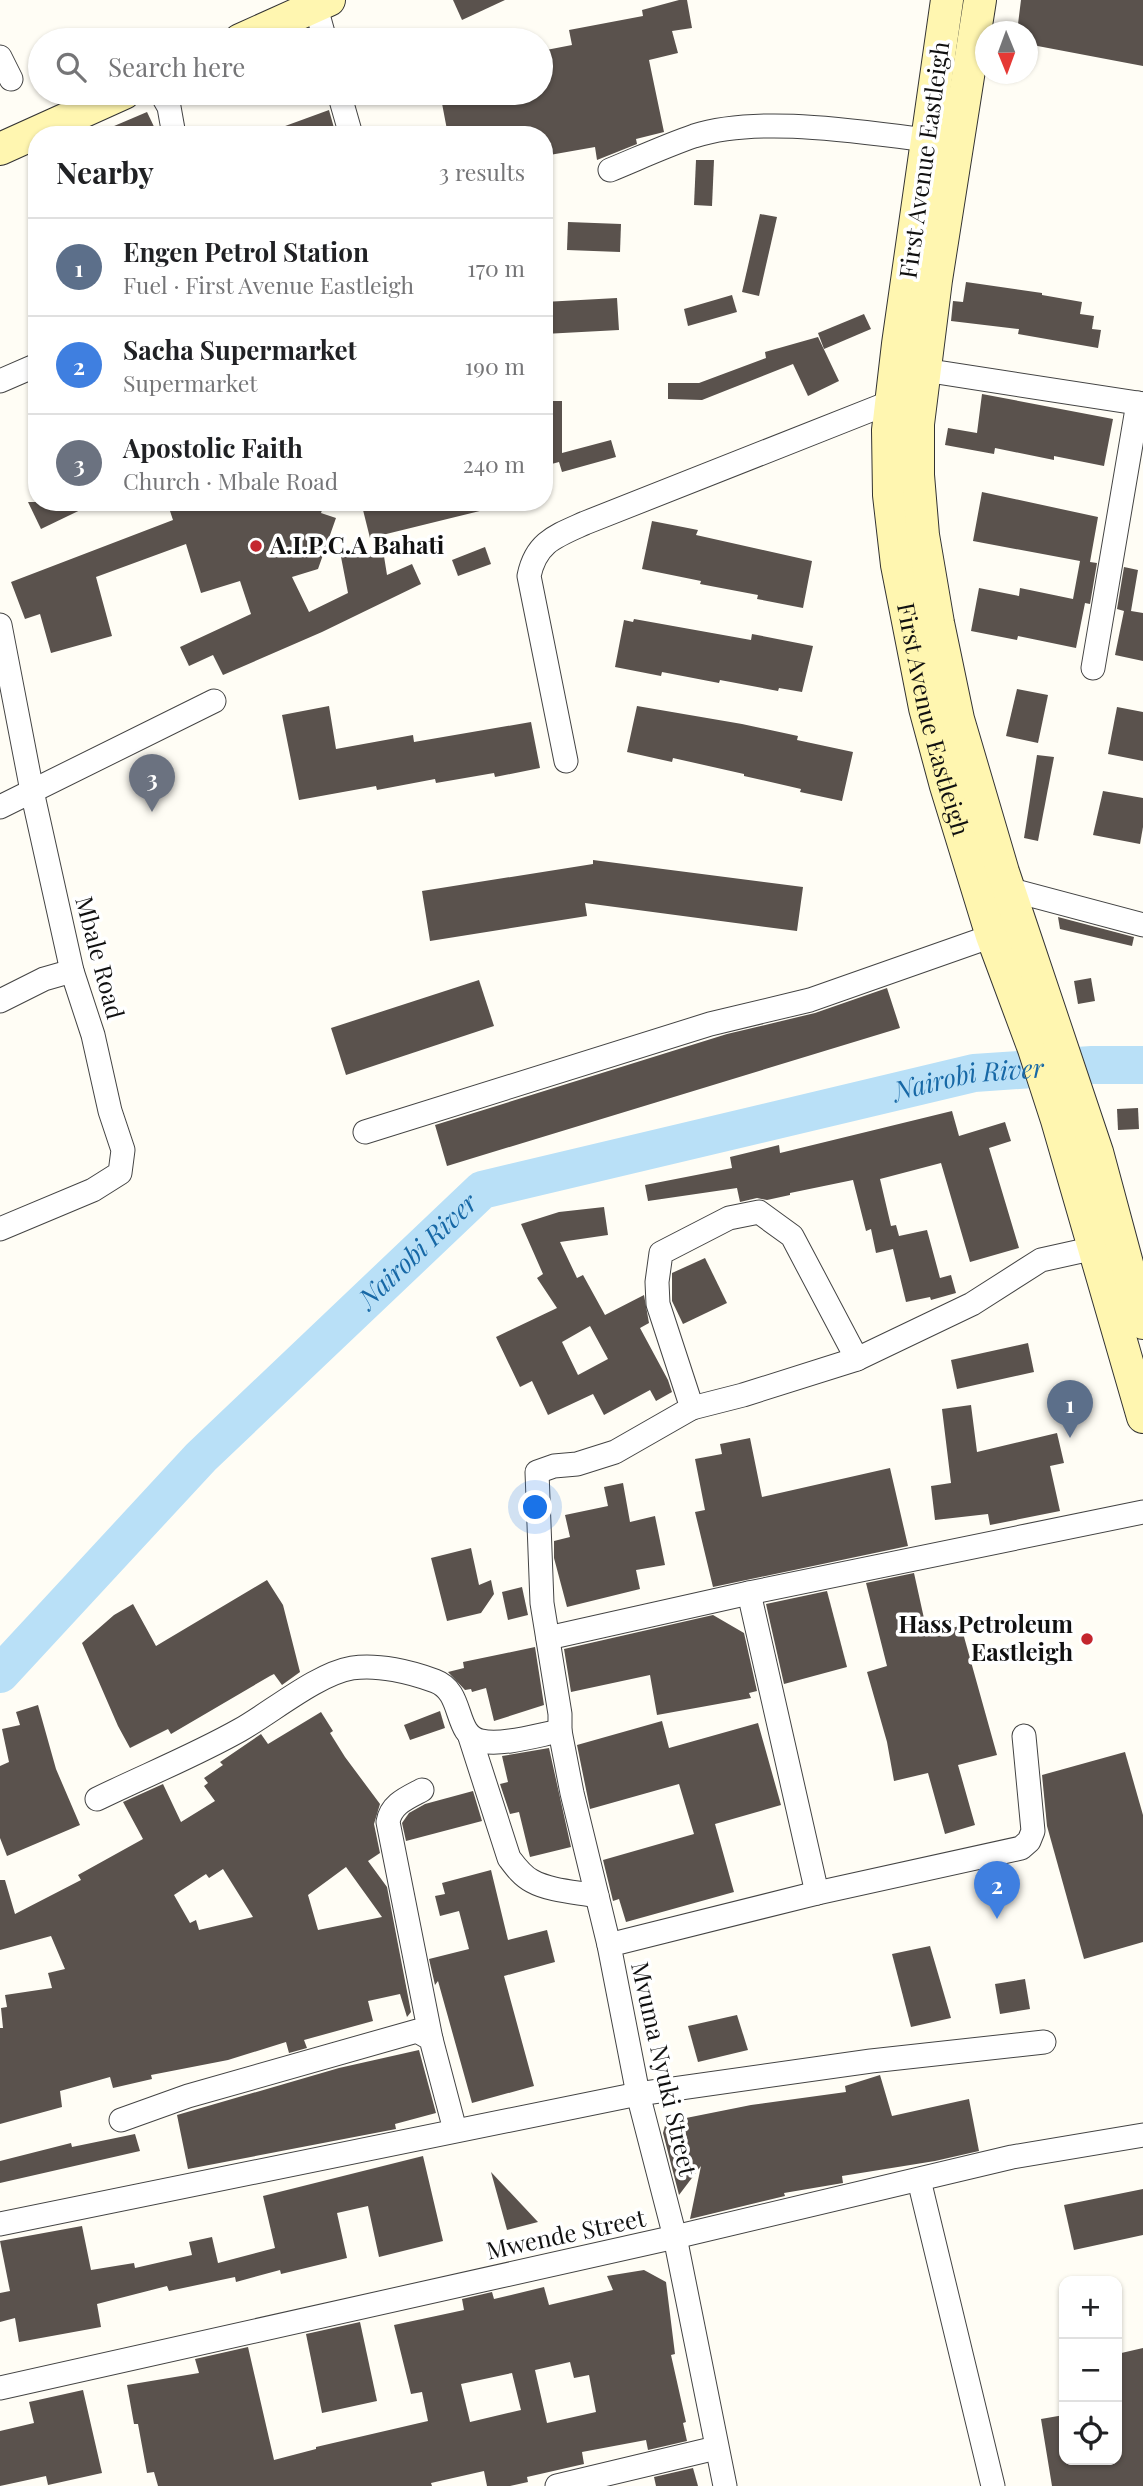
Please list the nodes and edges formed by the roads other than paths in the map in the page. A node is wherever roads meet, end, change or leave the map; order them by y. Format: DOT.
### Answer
graph roads {
  1 [pos="947,0"];
  2 [pos="980,0"];
  3 [pos="319,2"];
  4 [pos="265,28"];
  5 [pos="323,28"];
  6 [pos="0,57"];
  7 [pos="11,79"];
  8 [pos="103,105"];
  9 [pos="168,105"];
  10 [pos="343,105"];
  11 [pos="66,126"];
  12 [pos="172,126"];
  13 [pos="349,126"];
  14 [pos="28,140"];
  15 [pos="928,140"];
  16 [pos="0,149"];
  17 [pos="610,170"];
  18 [pos="28,369"];
  19 [pos="924,370"];
  20 [pos="0,381"];
  21 [pos="891,402"];
  22 [pos="1140,404"];
  23 [pos="0,625"];
  24 [pos="1093,668"];
  25 [pos="214,701"];
  26 [pos="566,761"];
  27 [pos="32,790"];
  28 [pos="0,807"];
  29 [pos="1008,889"];
  30 [pos="1143,925"];
  31 [pos="992,936"];
  32 [pos="72,971"];
  33 [pos="0,1001"];
  34 [pos="1047,1046"];
  35 [pos="1069,1116"];
  36 [pos="365,1132"];
  37 [pos="0,1229"];
  38 [pos="1095,1248"];
  39 [pos="1143,1324"];
  40 [pos="857,1359"];
  41 [pos="692,1408"];
  42 [pos="1143,1417"];
  43 [pos="1143,1512"];
  44 [pos="750,1593"];
  45 [pos="548,1638"];
  46 [pos="560,1731"];
  47 [pos="1024,1736"];
  48 [pos="470,1737"];
  49 [pos="422,1790"];
  50 [pos="97,1800"];
  51 [pos="817,1893"];
  52 [pos="597,1896"];
  53 [pos="609,1945"];
  54 [pos="431,2039"];
  55 [pos="1044,2042"];
  56 [pos="638,2094"];
  57 [pos="121,2120"];
  58 [pos="455,2130"];
  59 [pos="1143,2134"];
  60 [pos="919,2180"];
  61 [pos="0,2224"];
  62 [pos="675,2237"];
  63 [pos="0,2388"];
  64 [pos="716,2448"];
  65 [pos="557,2486"];
  66 [pos="725,2486"];
  67 [pos="993,2486"];
  1 -- 15 [label="main road, First Avenue Eastleigh"];
  2 -- 19 [label="main road, First Avenue Eastleigh"];
  3 -- 4 [label="main road"];
  3 -- 5 [label="street"];
  6 -- 7 [label="street"];
  8 -- 11 [label="main road"];
  9 -- 12 [label="street"];
  10 -- 13 [label="street"];
  14 -- 16 [label="main road"];
  15 -- 17 [label="street"];
  15 -- 21 [label="main road, First Avenue Eastleigh"];
  18 -- 20 [label="street"];
  19 -- 22 [label="street"];
  19 -- 29 [label="main road, First Avenue Eastleigh"];
  21 -- 26 [label="street"];
  21 -- 31 [label="main road, First Avenue Eastleigh"];
  22 -- 24 [label="street"];
  23 -- 27 [label="street, Mbale Road"];
  25 -- 27 [label="street"];
  27 -- 28 [label="street"];
  27 -- 32 [label="street, Mbale Road"];
  29 -- 30 [label="street"];
  29 -- 34 [label="main road, First Avenue Eastleigh"];
  31 -- 34 [label="main road, First Avenue Eastleigh"];
  31 -- 36 [label="street"];
  32 -- 33 [label="street"];
  32 -- 37 [label="street, Mbale Road"];
  34 -- 35 [label="main road, First Avenue Eastleigh"];
  35 -- 38 [label="main road, First Avenue Eastleigh"];
  35 -- 39 [label="main road, First Avenue Eastleigh"];
  38 -- 40 [label="street"];
  38 -- 42 [label="main road, First Avenue Eastleigh"];
  40 -- 41 [label="street"];
  40 -- 41 [label="street"];
  41 -- 45 [label="street"];
  43 -- 44 [label="street"];
  44 -- 45 [label="street"];
  44 -- 51 [label="street"];
  45 -- 46 [label="street"];
  46 -- 48 [label="street"];
  46 -- 52 [label="street"];
  47 -- 51 [label="street, Mvuma Nyuki Street"];
  48 -- 50 [label="street"];
  48 -- 52 [label="street"];
  49 -- 54 [label="street"];
  51 -- 53 [label="street, Mvuma Nyuki Street"];
  52 -- 53 [label="street"];
  53 -- 56 [label="street, Mvuma Nyuki Street"];
  54 -- 57 [label="street"];
  54 -- 58 [label="street"];
  55 -- 56 [label="street"];
  56 -- 58 [label="street"];
  56 -- 62 [label="street, Mvuma Nyuki Street"];
  58 -- 61 [label="street"];
  59 -- 60 [label="street, Mwende Street"];
  60 -- 62 [label="street, Mwende Street"];
  60 -- 67 [label="street"];
  62 -- 63 [label="street, Mwende Street"];
  62 -- 64 [label="street, Mvuma Nyuki Street"];
  64 -- 65 [label="street"];
  64 -- 66 [label="street, Mvuma Nyuki Street"];
}
